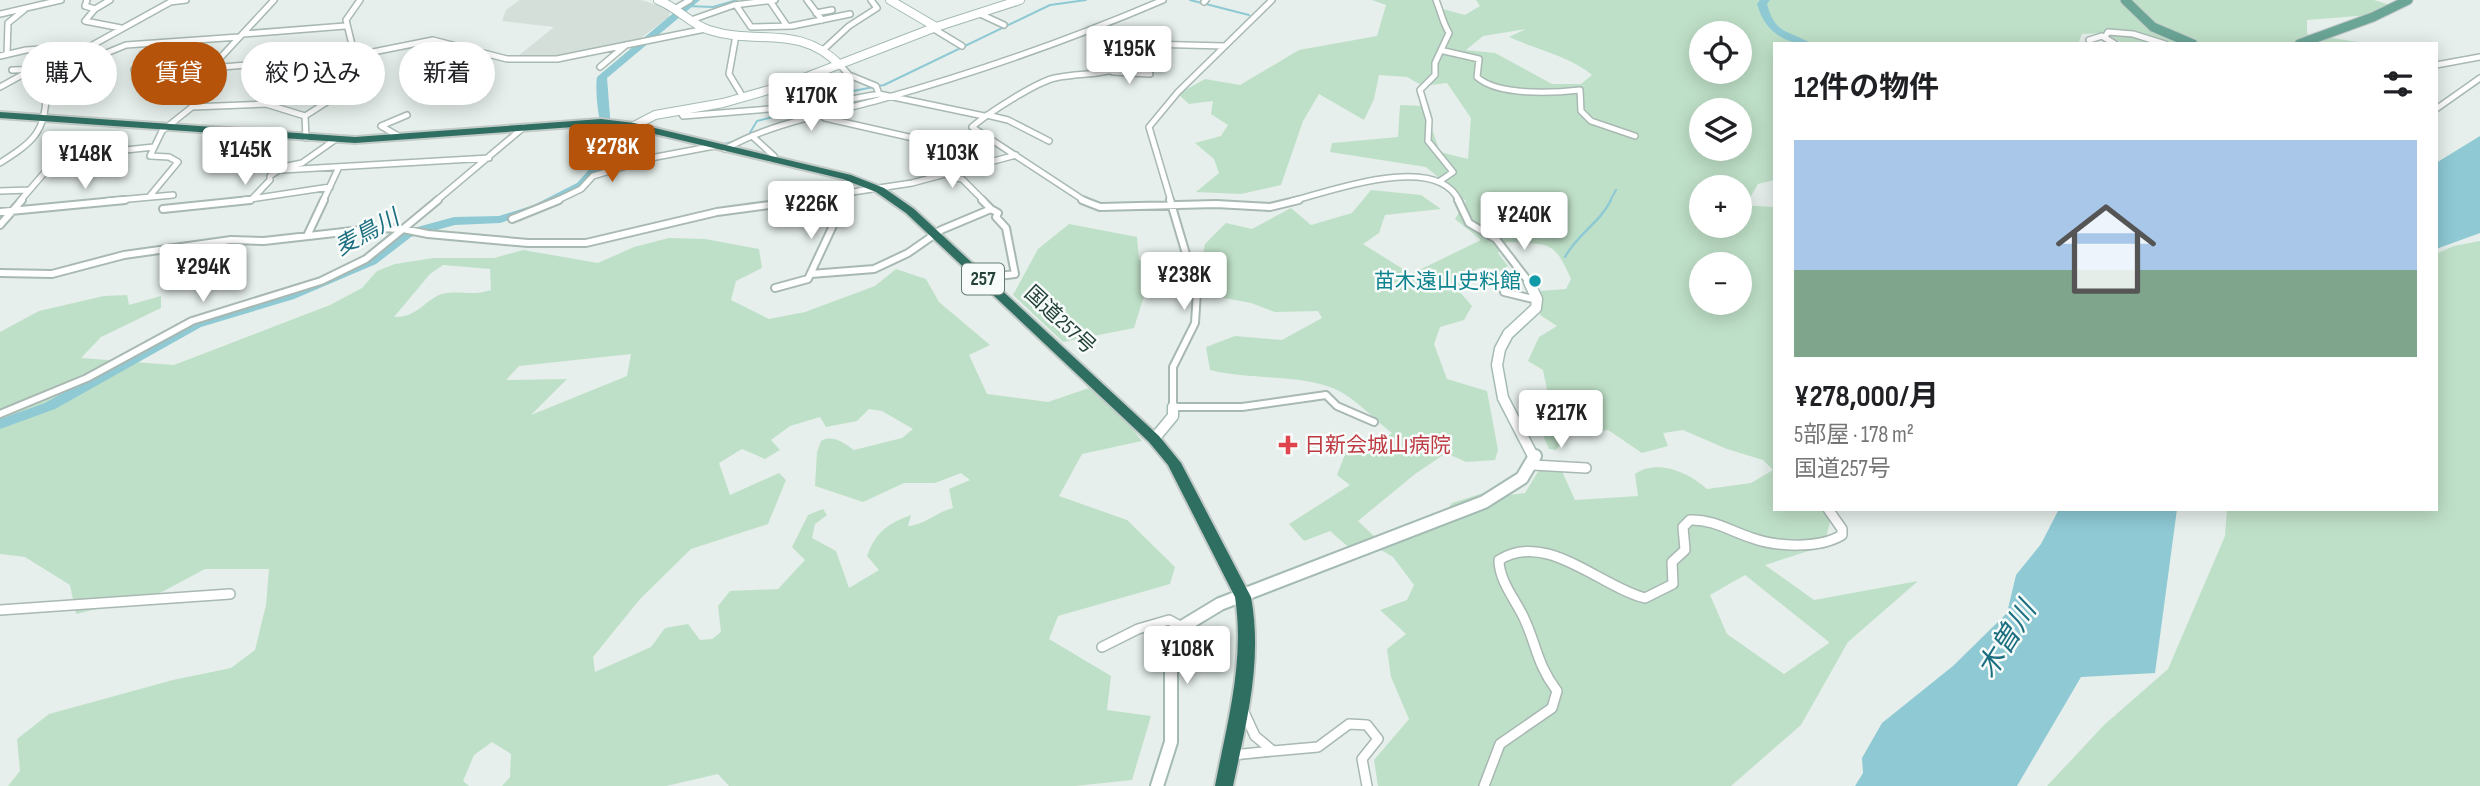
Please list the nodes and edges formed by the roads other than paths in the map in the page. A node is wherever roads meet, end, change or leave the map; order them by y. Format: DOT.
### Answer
graph roads {
  1 [pos="61,0"];
  2 [pos="88,0"];
  3 [pos="110,0"];
  4 [pos="186,0"];
  5 [pos="274,0"];
  6 [pos="360,0"];
  7 [pos="658,0"];
  8 [pos="690,0"];
  9 [pos="773,0"];
  10 [pos="807,0"];
  11 [pos="871,0"];
  12 [pos="890,0"];
  13 [pos="1020,0"];
  14 [pos="1163,0"];
  15 [pos="1272,0"];
  16 [pos="1436,0"];
  17 [pos="2125,0"];
  18 [pos="2408,0"];
  19 [pos="171,1"];
  20 [pos="736,5"];
  21 [pos="678,7"];
  22 [pos="26,9"];
  23 [pos="95,9"];
  24 [pos="832,10"];
  25 [pos="816,13"];
  26 [pos="978,13"];
  27 [pos="0,14"];
  28 [pos="850,14"];
  29 [pos="694,19"];
  30 [pos="822,20"];
  31 [pos="1004,25"];
  32 [pos="345,26"];
  33 [pos="787,26"];
  34 [pos="935,28"];
  35 [pos="122,29"];
  36 [pos="705,29"];
  37 [pos="736,35"];
  38 [pos="240,36"];
  39 [pos="2105,37"];
  40 [pos="2089,40"];
  41 [pos="98,42"];
  42 [pos="351,42"];
  43 [pos="2112,42"];
  44 [pos="2158,42"];
  45 [pos="2188,42"];
  46 [pos="2305,42"];
  47 [pos="628,43"];
  48 [pos="962,46"];
  49 [pos="1225,46"];
  50 [pos="117,49"];
  51 [pos="227,50"];
  52 [pos="385,50"];
  53 [pos="823,50"];
  54 [pos="1444,51"];
  55 [pos="21,53"];
  56 [pos="3,55"];
  57 [pos="2480,57"];
  58 [pos="839,65"];
  59 [pos="2438,65"];
  60 [pos="600,67"];
  61 [pos="12,69"];
  62 [pos="21,69"];
  63 [pos="1109,71"];
  64 [pos="1150,74"];
  65 [pos="21,76"];
  66 [pos="2480,78"];
  67 [pos="0,87"];
  68 [pos="880,92"];
  69 [pos="743,97"];
  70 [pos="47,105"];
  71 [pos="322,105"];
  72 [pos="192,107"];
  73 [pos="2438,108"];
  74 [pos="680,111"];
  75 [pos="0,115"];
  76 [pos="407,115"];
  77 [pos="985,115"];
  78 [pos="304,116"];
  79 [pos="820,117"];
  80 [pos="47,118"];
  81 [pos="634,126"];
  82 [pos="524,127"];
  83 [pos="166,128"];
  84 [pos="752,136"];
  85 [pos="1635,136"];
  86 [pos="400,137"];
  87 [pos="306,138"];
  88 [pos="336,139"];
  89 [pos="1049,141"];
  90 [pos="154,147"];
  91 [pos="719,148"];
  92 [pos="1016,155"];
  93 [pos="490,158"];
  94 [pos="770,159"];
  95 [pos="0,163"];
  96 [pos="338,169"];
  97 [pos="283,170"];
  98 [pos="951,177"];
  99 [pos="1440,181"];
  100 [pos="330,187"];
  101 [pos="29,190"];
  102 [pos="880,190"];
  103 [pos="0,191"];
  104 [pos="847,195"];
  105 [pos="149,197"];
  106 [pos="251,200"];
  107 [pos="1174,205"];
  108 [pos="991,209"];
  109 [pos="11,211"];
  110 [pos="0,212"];
  111 [pos="512,219"];
  112 [pos="0,225"];
  113 [pos="408,231"];
  114 [pos="935,234"];
  115 [pos="307,236"];
  116 [pos="0,273"];
  117 [pos="811,274"];
  118 [pos="982,278"];
  119 [pos="1529,282"];
  120 [pos="775,288"];
  121 [pos="1504,292"];
  122 [pos="1537,300"];
  123 [pos="1173,407"];
  124 [pos="0,414"];
  125 [pos="1374,422"];
  126 [pos="1154,439"];
  127 [pos="1533,465"];
  128 [pos="1586,468"];
  129 [pos="1829,511"];
  130 [pos="230,594"];
  131 [pos="1243,597"];
  132 [pos="0,610"];
  133 [pos="1182,627"];
  134 [pos="1102,647"];
  135 [pos="1239,704"];
  136 [pos="1273,751"];
  137 [pos="1229,754"];
  138 [pos="1157,786"];
  139 [pos="1224,786"];
  140 [pos="1367,786"];
  141 [pos="1484,786"];
  1 -- 22 [label="street"];
  2 -- 23 [label="street"];
  3 -- 23 [label="street"];
  4 -- 19 [label="street"];
  5 -- 38 [label="street"];
  6 -- 32 [label="street"];
  7 -- 21 [label="street"];
  8 -- 21 [label="street"];
  9 -- 20 [label="street"];
  9 -- 33 [label="street"];
  10 -- 25 [label="street"];
  11 -- 53 [label="street"];
  12 -- 34 [label="street"];
  13 -- 26 [label="street"];
  14 -- 68 [label="street"];
  15 -- 49 [label="street"];
  16 -- 54 [label="street"];
  17 -- 45 [label="main road"];
  18 -- 46 [label="main road"];
  19 -- 35 [label="street"];
  20 -- 29 [label="street"];
  20 -- 33 [label="street"];
  21 -- 29 [label="street"];
  22 -- 27 [label="street"];
  22 -- 56 [label="street"];
  23 -- 35 [label="street"];
  24 -- 25 [label="street"];
  25 -- 30 [label="street"];
  26 -- 31 [label="street"];
  26 -- 34 [label="street"];
  28 -- 30 [label="street"];
  29 -- 36 [label="street"];
  30 -- 33 [label="street"];
  32 -- 38 [label="street"];
  32 -- 42 [label="street"];
  34 -- 48 [label="street"];
  34 -- 58 [label="street"];
  35 -- 41 [label="street"];
  36 -- 37 [label="street"];
  36 -- 47 [label="street"];
  37 -- 53 [label="street"];
  37 -- 69 [label="street"];
  38 -- 50 [label="street"];
  38 -- 51 [label="street"];
  39 -- 40 [label="street"];
  39 -- 43 [label="street"];
  39 -- 44 [label="street"];
  47 -- 52 [label="street"];
  47 -- 60 [label="street"];
  49 -- 63 [label="street"];
  49 -- 107 [label="street"];
  53 -- 58 [label="street"];
  54 -- 85 [label="street"];
  54 -- 99 [label="street"];
  55 -- 56 [label="street"];
  57 -- 59 [label="street"];
  58 -- 68 [label="street"];
  58 -- 69 [label="street"];
  61 -- 62 [label="street"];
  63 -- 64 [label="street"];
  63 -- 77 [label="street"];
  65 -- 67 [label="street"];
  66 -- 73 [label="street"];
  68 -- 74 [label="street"];
  68 -- 77 [label="street"];
  68 -- 79 [label="street"];
  69 -- 74 [label="street"];
  70 -- 80 [label="street"];
  71 -- 78 [label="street"];
  72 -- 78 [label="street"];
  72 -- 83 [label="street"];
  74 -- 81 [label="street"];
  75 -- 80 [label="highway, 国道257号 / 257"];
  76 -- 86 [label="street"];
  77 -- 89 [label="street"];
  77 -- 92 [label="street"];
  78 -- 87 [label="street"];
  79 -- 84 [label="street"];
  79 -- 98 [label="street"];
  80 -- 83 [label="highway, 国道257号 / 257"];
  80 -- 95 [label="street"];
  81 -- 82 [label="highway, 国道257号 / 257"];
  81 -- 91 [label="highway, 国道257号 / 257"];
  82 -- 86 [label="highway, 国道257号 / 257"];
  82 -- 93 [label="street"];
  83 -- 87 [label="highway, 国道257号 / 257"];
  83 -- 90 [label="street"];
  84 -- 91 [label="street"];
  84 -- 94 [label="street"];
  86 -- 88 [label="highway, 国道257号 / 257"];
  87 -- 88 [label="highway, 国道257号 / 257"];
  88 -- 97 [label="street"];
  90 -- 101 [label="street"];
  90 -- 105 [label="street"];
  91 -- 94 [label="highway, 国道257号 / 257"];
  91 -- 111 [label="street"];
  92 -- 98 [label="street"];
  92 -- 107 [label="street"];
  93 -- 96 [label="street"];
  93 -- 113 [label="street"];
  94 -- 102 [label="highway, 国道257号 / 257"];
  96 -- 97 [label="street"];
  96 -- 100 [label="street"];
  97 -- 106 [label="street"];
  98 -- 102 [label="street"];
  98 -- 108 [label="street"];
  99 -- 107 [label="street"];
  99 -- 119 [label="street"];
  100 -- 106 [label="street"];
  100 -- 115 [label="street"];
  101 -- 103 [label="street"];
  101 -- 109 [label="street"];
  102 -- 104 [label="street"];
  102 -- 114 [label="highway, 国道257号 / 257"];
  104 -- 113 [label="street"];
  104 -- 117 [label="street"];
  105 -- 106 [label="street"];
  105 -- 109 [label="street"];
  107 -- 123 [label="street"];
  108 -- 114 [label="street"];
  108 -- 118 [label="street"];
  109 -- 110 [label="street"];
  109 -- 112 [label="street"];
  113 -- 115 [label="street"];
  113 -- 124 [label="street"];
  114 -- 117 [label="street"];
  114 -- 118 [label="highway, 国道257号 / 257"];
  115 -- 116 [label="street"];
  117 -- 120 [label="street"];
  118 -- 126 [label="highway, 国道257号 / 257"];
  119 -- 122 [label="street"];
  121 -- 122 [label="street"];
  122 -- 127 [label="street"];
  123 -- 125 [label="street"];
  123 -- 126 [label="street"];
  126 -- 131 [label="highway, 国道257号 / 257"];
  127 -- 128 [label="street"];
  127 -- 131 [label="street"];
  129 -- 141 [label="street"];
  130 -- 132 [label="street"];
  131 -- 133 [label="street"];
  131 -- 135 [label="highway, 国道257号 / 257"];
  133 -- 134 [label="street"];
  133 -- 138 [label="street"];
  135 -- 136 [label="street"];
  135 -- 137 [label="highway, 国道257号 / 257"];
  136 -- 137 [label="street"];
  136 -- 140 [label="street"];
  137 -- 139 [label="highway, 国道257号 / 257"];
}
